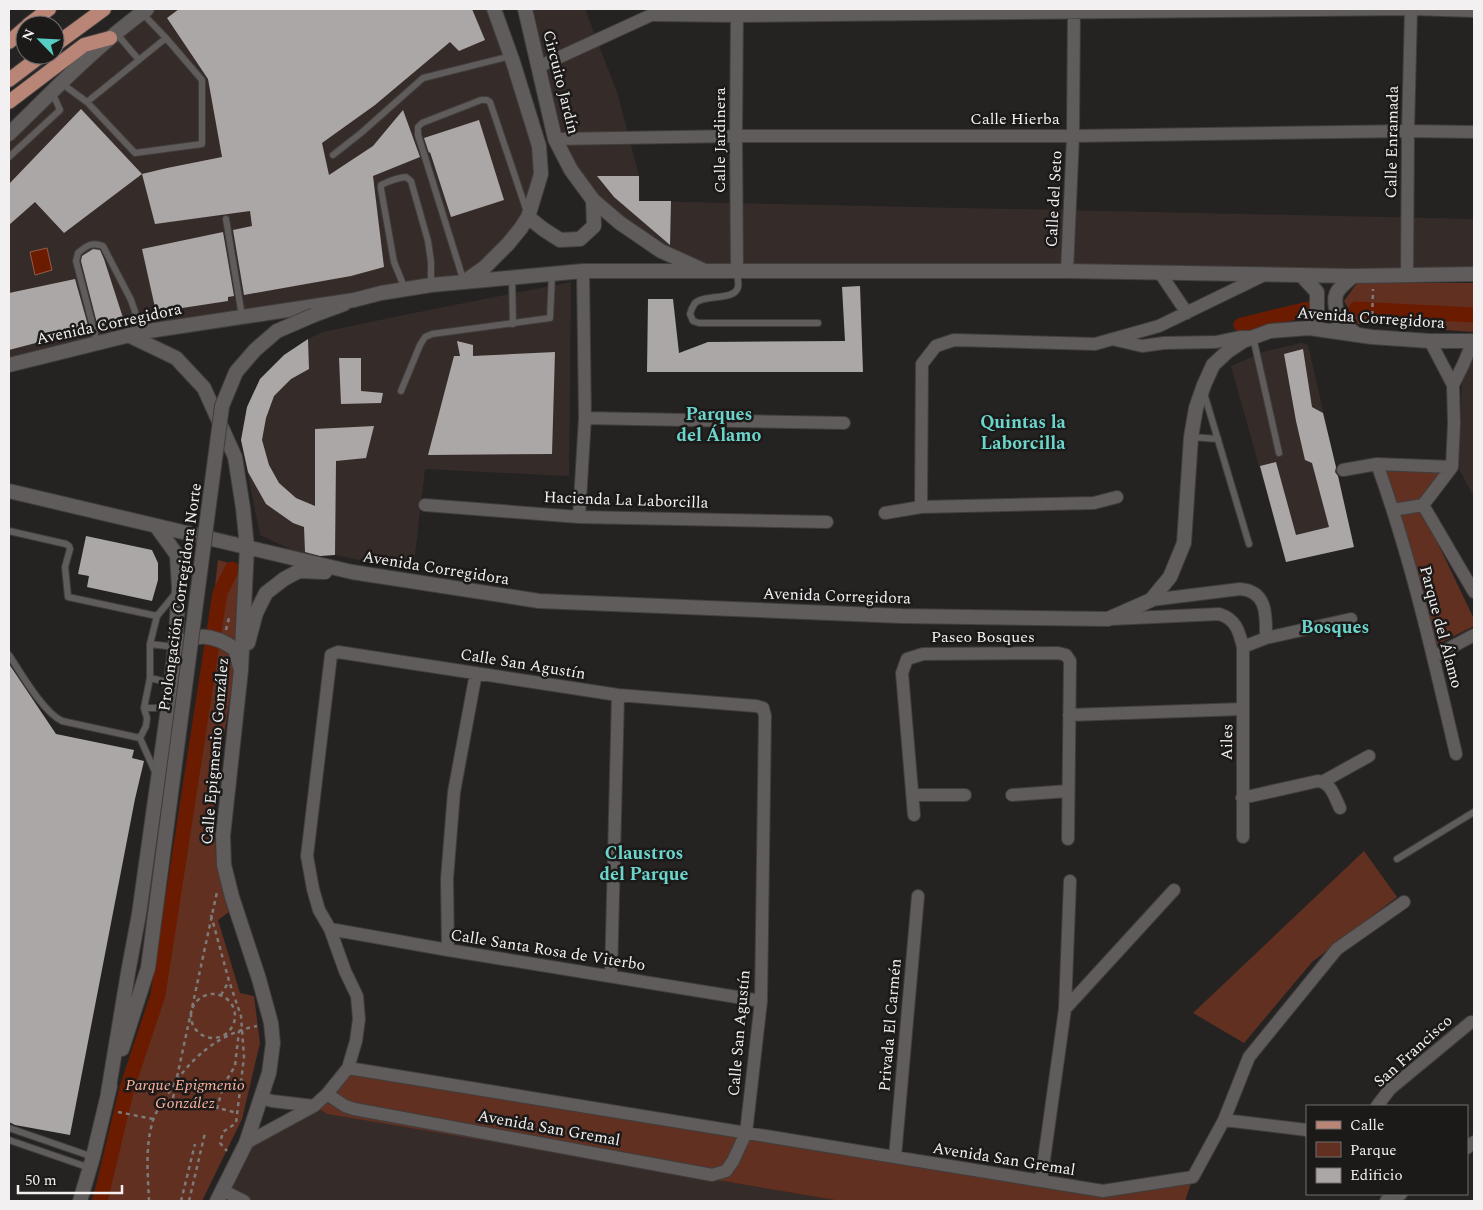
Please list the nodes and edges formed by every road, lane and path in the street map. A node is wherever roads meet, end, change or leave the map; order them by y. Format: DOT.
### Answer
graph roads {
  1 [pos="104,9"];
  2 [pos="494,9"];
  3 [pos="525,9"];
  4 [pos="1406,9"];
  5 [pos="1412,9"];
  6 [pos="144,11"];
  7 [pos="1074,11"];
  8 [pos="1474,11"];
  9 [pos="659,12"];
  10 [pos="737,13"];
  11 [pos="113,36"];
  12 [pos="65,38"];
  13 [pos="166,38"];
  14 [pos="512,59"];
  15 [pos="139,60"];
  16 [pos="29,65"];
  17 [pos="538,67"];
  18 [pos="9,80"];
  19 [pos="56,87"];
  20 [pos="386,99"];
  21 [pos="9,102"];
  22 [pos="87,102"];
  23 [pos="391,106"];
  24 [pos="1408,131"];
  25 [pos="1474,132"];
  26 [pos="9,134"];
  27 [pos="736,136"];
  28 [pos="1073,136"];
  29 [pos="555,139"];
  30 [pos="333,155"];
  31 [pos="9,157"];
  32 [pos="593,200"];
  33 [pos="528,217"];
  34 [pos="226,218"];
  35 [pos="584,270"];
  36 [pos="1067,271"];
  37 [pos="705,272"];
  38 [pos="737,272"];
  39 [pos="1160,273"];
  40 [pos="552,274"];
  41 [pos="1474,274"];
  42 [pos="1262,276"];
  43 [pos="1302,276"];
  44 [pos="1353,276"];
  45 [pos="1407,276"];
  46 [pos="512,277"];
  47 [pos="464,282"];
  48 [pos="431,285"];
  49 [pos="405,289"];
  50 [pos="1372,296"];
  51 [pos="354,300"];
  52 [pos="1187,312"];
  53 [pos="242,318"];
  54 [pos="1372,321"];
  55 [pos="818,323"];
  56 [pos="513,324"];
  57 [pos="1309,328"];
  58 [pos="142,332"];
  59 [pos="128,335"];
  60 [pos="1357,335"];
  61 [pos="1253,337"];
  62 [pos="1114,339"];
  63 [pos="1430,341"];
  64 [pos="1474,341"];
  65 [pos="97,342"];
  66 [pos="10,366"];
  67 [pos="1453,385"];
  68 [pos="1203,389"];
  69 [pos="401,391"];
  70 [pos="586,418"];
  71 [pos="844,423"];
  72 [pos="1191,437"];
  73 [pos="1218,439"];
  74 [pos="1278,453"];
  75 [pos="1377,464"];
  76 [pos="1452,467"];
  77 [pos="1343,470"];
  78 [pos="11,490"];
  79 [pos="1117,497"];
  80 [pos="425,505"];
  81 [pos="1424,506"];
  82 [pos="921,507"];
  83 [pos="1393,510"];
  84 [pos="885,513"];
  85 [pos="578,517"];
  86 [pos="827,522"];
  87 [pos="156,526"];
  88 [pos="9,531"];
  89 [pos="1249,544"];
  90 [pos="247,548"];
  91 [pos="352,572"];
  92 [pos="179,589"];
  93 [pos="1474,592"];
  94 [pos="1177,597"];
  95 [pos="1151,600"];
  96 [pos="157,616"];
  97 [pos="1173,616"];
  98 [pos="1108,619"];
  99 [pos="1351,619"];
  100 [pos="1474,635"];
  101 [pos="1266,638"];
  102 [pos="150,644"];
  103 [pos="174,647"];
  104 [pos="1243,647"];
  105 [pos="9,656"];
  106 [pos="1433,657"];
  107 [pos="241,670"];
  108 [pos="476,673"];
  109 [pos="150,678"];
  110 [pos="171,684"];
  111 [pos="618,695"];
  112 [pos="144,708"];
  113 [pos="168,708"];
  114 [pos="1243,709"];
  115 [pos="1069,715"];
  116 [pos="140,738"];
  117 [pos="1456,754"];
  118 [pos="1369,756"];
  119 [pos="158,779"];
  120 [pos="1324,781"];
  121 [pos="1068,792"];
  122 [pos="912,795"];
  123 [pos="965,795"];
  124 [pos="1012,795"];
  125 [pos="1242,798"];
  126 [pos="1340,808"];
  127 [pos="1474,812"];
  128 [pos="914,815"];
  129 [pos="1243,837"];
  130 [pos="1068,839"];
  131 [pos="1397,859"];
  132 [pos="1070,881"];
  133 [pos="218,889"];
  134 [pos="1174,890"];
  135 [pos="918,896"];
  136 [pos="1404,902"];
  137 [pos="212,915"];
  138 [pos="330,929"];
  139 [pos="448,950"];
  140 [pos="611,976"];
  141 [pos="230,981"];
  142 [pos="221,995"];
  143 [pos="761,1001"];
  144 [pos="1065,1009"];
  145 [pos="1471,1022"];
  146 [pos="271,1023"];
  147 [pos="240,1031"];
  148 [pos="222,1037"];
  149 [pos="348,1068"];
  150 [pos="176,1079"];
  151 [pos="108,1093"];
  152 [pos="327,1094"];
  153 [pos="172,1098"];
  154 [pos="262,1098"];
  155 [pos="1378,1105"];
  156 [pos="314,1106"];
  157 [pos="217,1108"];
  158 [pos="222,1109"];
  159 [pos="114,1111"];
  160 [pos="237,1113"];
  161 [pos="153,1119"];
  162 [pos="1224,1120"];
  163 [pos="9,1128"];
  164 [pos="1306,1130"];
  165 [pos="205,1133"];
  166 [pos="746,1133"];
  167 [pos="9,1140"];
  168 [pos="246,1143"];
  169 [pos="194,1144"];
  170 [pos="895,1157"];
  171 [pos="91,1163"];
  172 [pos="236,1163"];
  173 [pos="1041,1181"];
  174 [pos="1399,1195"];
  175 [pos="219,1196"];
  176 [pos="80,1201"];
  177 [pos="149,1201"];
  178 [pos="181,1201"];
  179 [pos="189,1201"];
  180 [pos="244,1201"];
  181 [pos="1386,1201"];
  1 -- 12 [label="main road"];
  2 -- 14 [label="main road"];
  3 -- 17 [label="main road, Circuito Jardín"];
  4 -- 7 [label="street"];
  5 -- 8 [label="street"];
  5 -- 24 [label="street, Calle Enramada"];
  6 -- 11 [label="main road"];
  6 -- 13 [label="lane"];
  7 -- 10 [label="street"];
  7 -- 28 [label="street, Calle del Seto"];
  9 -- 10 [label="street"];
  9 -- 17 [label="street"];
  10 -- 27 [label="street, Calle Jardinera"];
  11 -- 15 [label="lane"];
  11 -- 19 [label="main road"];
  11 -- 21 [label="main road"];
  13 -- 15 [label="lane"];
  13 -- 22 [label="lane"];
  14 -- 23 [label="lane"];
  14 -- 33 [label="main road"];
  15 -- 22 [label="lane"];
  16 -- 18 [label="main road"];
  17 -- 29 [label="main road, Circuito Jardín"];
  19 -- 22 [label="lane"];
  19 -- 26 [label="main road"];
  19 -- 31 [label="lane"];
  20 -- 23 [label="lane"];
  23 -- 30 [label="lane"];
  24 -- 25 [label="street, Calle Hierba"];
  24 -- 28 [label="street, Calle Hierba"];
  24 -- 45 [label="street, Calle Enramada"];
  27 -- 28 [label="street, Calle Hierba"];
  27 -- 29 [label="street, Calle Hierba"];
  27 -- 38 [label="street, Calle Jardinera"];
  28 -- 36 [label="street, Calle del Seto"];
  29 -- 32 [label="main road, Circuito Jardín"];
  32 -- 33 [label="main road"];
  32 -- 37 [label="main road, Circuito Jardín"];
  33 -- 47 [label="main road"];
  33 -- 47 [label="lane"];
  34 -- 53 [label="lane"];
  35 -- 37 [label="main road, Avenida Corregidora"];
  35 -- 40 [label="main road, Avenida Corregidora"];
  35 -- 70 [label="street"];
  36 -- 38 [label="main road, Avenida Corregidora"];
  36 -- 39 [label="main road, Avenida Corregidora"];
  37 -- 38 [label="main road, Avenida Corregidora"];
  38 -- 55 [label="lane"];
  39 -- 42 [label="main road, Avenida Corregidora"];
  39 -- 52 [label="street"];
  40 -- 46 [label="main road, Avenida Corregidora"];
  40 -- 56 [label="lane"];
  41 -- 45 [label="main road, Avenida Corregidora"];
  42 -- 43 [label="main road, Avenida Corregidora"];
  42 -- 52 [label="street"];
  43 -- 44 [label="main road, Avenida Corregidora"];
  43 -- 57 [label="main road"];
  44 -- 45 [label="main road, Avenida Corregidora"];
  44 -- 60 [label="main road"];
  46 -- 47 [label="main road, Avenida Corregidora"];
  46 -- 56 [label="lane"];
  47 -- 48 [label="main road, Avenida Corregidora"];
  48 -- 49 [label="main road, Avenida Corregidora"];
  48 -- 49 [label="lane"];
  49 -- 51 [label="main road, Avenida Corregidora"];
  50 -- 54 [label="path"];
  51 -- 53 [label="main road, Avenida Corregidora"];
  51 -- 151 [label="main road, Prolongación Corregidora Norte, bridge"];
  52 -- 62 [label="street"];
  53 -- 58 [label="main road, Avenida Corregidora"];
  56 -- 69 [label="lane"];
  57 -- 60 [label="main road, Avenida Corregidora"];
  57 -- 61 [label="main road, Avenida Corregidora"];
  58 -- 59 [label="main road, Avenida Corregidora"];
  58 -- 65 [label="lane"];
  59 -- 65 [label="main road, Avenida Corregidora"];
  59 -- 90 [label="main road, Calle Epigmenio González"];
  60 -- 63 [label="main road, Avenida Corregidora"];
  61 -- 62 [label="street"];
  61 -- 68 [label="main road, Avenida Corregidora"];
  61 -- 74 [label="lane"];
  62 -- 82 [label="street"];
  63 -- 64 [label="main road, Avenida Corregidora"];
  63 -- 67 [label="street"];
  64 -- 67 [label="street"];
  65 -- 66 [label="main road, Avenida Corregidora"];
  67 -- 76 [label="street"];
  68 -- 72 [label="main road, Avenida Corregidora"];
  68 -- 73 [label="lane"];
  70 -- 71 [label="street"];
  70 -- 85 [label="street"];
  72 -- 73 [label="lane"];
  72 -- 95 [label="main road, Avenida Corregidora"];
  73 -- 89 [label="lane"];
  75 -- 76 [label="street"];
  75 -- 77 [label="street"];
  75 -- 83 [label="street, Parque del Álamo"];
  76 -- 81 [label="street"];
  78 -- 87 [label="main road, Avenida Corregidora"];
  79 -- 82 [label="street"];
  80 -- 85 [label="street, Hacienda La Laborcilla"];
  81 -- 83 [label="street"];
  81 -- 93 [label="street, Parque del Álamo"];
  82 -- 84 [label="street"];
  83 -- 106 [label="street, Parque del Álamo"];
  85 -- 86 [label="street, Hacienda La Laborcilla"];
  87 -- 90 [label="main road, Avenida Corregidora"];
  87 -- 92 [label="main road"];
  88 -- 96 [label="lane"];
  90 -- 91 [label="main road, Avenida Corregidora"];
  90 -- 107 [label="main road, Calle Epigmenio González"];
  91 -- 98 [label="main road, Avenida Corregidora"];
  91 -- 107 [label="main road"];
  92 -- 96 [label="lane"];
  92 -- 103 [label="main road"];
  94 -- 95 [label="street"];
  94 -- 97 [label="street"];
  94 -- 101 [label="street"];
  95 -- 98 [label="main road, Avenida Corregidora"];
  96 -- 102 [label="lane"];
  97 -- 98 [label="street, Ailes"];
  97 -- 104 [label="street, Ailes"];
  99 -- 101 [label="street"];
  100 -- 106 [label="street"];
  101 -- 104 [label="street"];
  102 -- 103 [label="lane"];
  102 -- 109 [label="lane"];
  103 -- 107 [label="main road"];
  103 -- 110 [label="main road"];
  104 -- 114 [label="street, Ailes"];
  105 -- 116 [label="lane"];
  106 -- 117 [label="street, Parque del Álamo"];
  107 -- 146 [label="main road, Calle Epigmenio González"];
  108 -- 111 [label="street, Calle San Agustín"];
  108 -- 138 [label="street, Calle San Agustín"];
  108 -- 139 [label="street"];
  109 -- 110 [label="lane"];
  109 -- 112 [label="lane"];
  110 -- 113 [label="main road"];
  111 -- 140 [label="street"];
  111 -- 143 [label="street, Calle San Agustín"];
  112 -- 113 [label="lane"];
  112 -- 116 [label="lane"];
  113 -- 119 [label="main road"];
  114 -- 115 [label="street"];
  114 -- 125 [label="street, Ailes"];
  115 -- 121 [label="street, Paseo Bosques"];
  115 -- 122 [label="street, Paseo Bosques"];
  116 -- 119 [label="lane"];
  118 -- 120 [label="street"];
  119 -- 151 [label="main road"];
  120 -- 125 [label="street"];
  120 -- 126 [label="street"];
  121 -- 124 [label="street"];
  121 -- 130 [label="street, Paseo Bosques"];
  122 -- 123 [label="street"];
  122 -- 128 [label="street, Paseo Bosques"];
  125 -- 129 [label="street, Ailes"];
  127 -- 131 [label="lane"];
  132 -- 144 [label="street"];
  133 -- 137 [label="path"];
  134 -- 144 [label="street"];
  135 -- 170 [label="street, Privada El Carmén"];
  136 -- 162 [label="street"];
  137 -- 141 [label="path"];
  137 -- 150 [label="path"];
  138 -- 139 [label="street, Calle Santa Rosa de Viterbo"];
  138 -- 149 [label="street, Calle San Agustín"];
  139 -- 140 [label="street, Calle Santa Rosa de Viterbo"];
  140 -- 143 [label="street, Calle Santa Rosa de Viterbo"];
  141 -- 142 [label="path"];
  141 -- 147 [label="path"];
  142 -- 148 [label="path"];
  142 -- 148 [label="path"];
  143 -- 166 [label="street, Calle San Agustín"];
  144 -- 173 [label="street"];
  145 -- 155 [label="street, San Francisco"];
  146 -- 147 [label="path"];
  146 -- 154 [label="main road, Calle Epigmenio González"];
  147 -- 148 [label="path"];
  147 -- 157 [label="path"];
  147 -- 160 [label="path"];
  148 -- 150 [label="path"];
  149 -- 152 [label="street, Calle San Agustín"];
  149 -- 166 [label="street, Avenida San Gremal"];
  150 -- 153 [label="path"];
  150 -- 161 [label="path"];
  151 -- 171 [label="main road"];
  152 -- 156 [label="street, Calle San Agustín"];
  152 -- 166 [label="street, Avenida San Gremal"];
  154 -- 156 [label="street"];
  154 -- 168 [label="main road, Calle Epigmenio González"];
  156 -- 168 [label="street, Calle San Agustín"];
  158 -- 160 [label="path"];
  159 -- 161 [label="path"];
  160 -- 172 [label="path"];
  161 -- 177 [label="path"];
  162 -- 164 [label="street"];
  162 -- 173 [label="street, Avenida San Gremal"];
  163 -- 171 [label="lane"];
  165 -- 179 [label="path"];
  166 -- 170 [label="street, Avenida San Gremal"];
  167 -- 171 [label="lane"];
  168 -- 172 [label="main road, Calle Epigmenio González"];
  169 -- 178 [label="path"];
  170 -- 173 [label="street, Avenida San Gremal"];
  171 -- 176 [label="main road"];
  172 -- 175 [label="main road, Calle Epigmenio González"];
  174 -- 181 [label="street"];
  175 -- 180 [label="street"];
}
